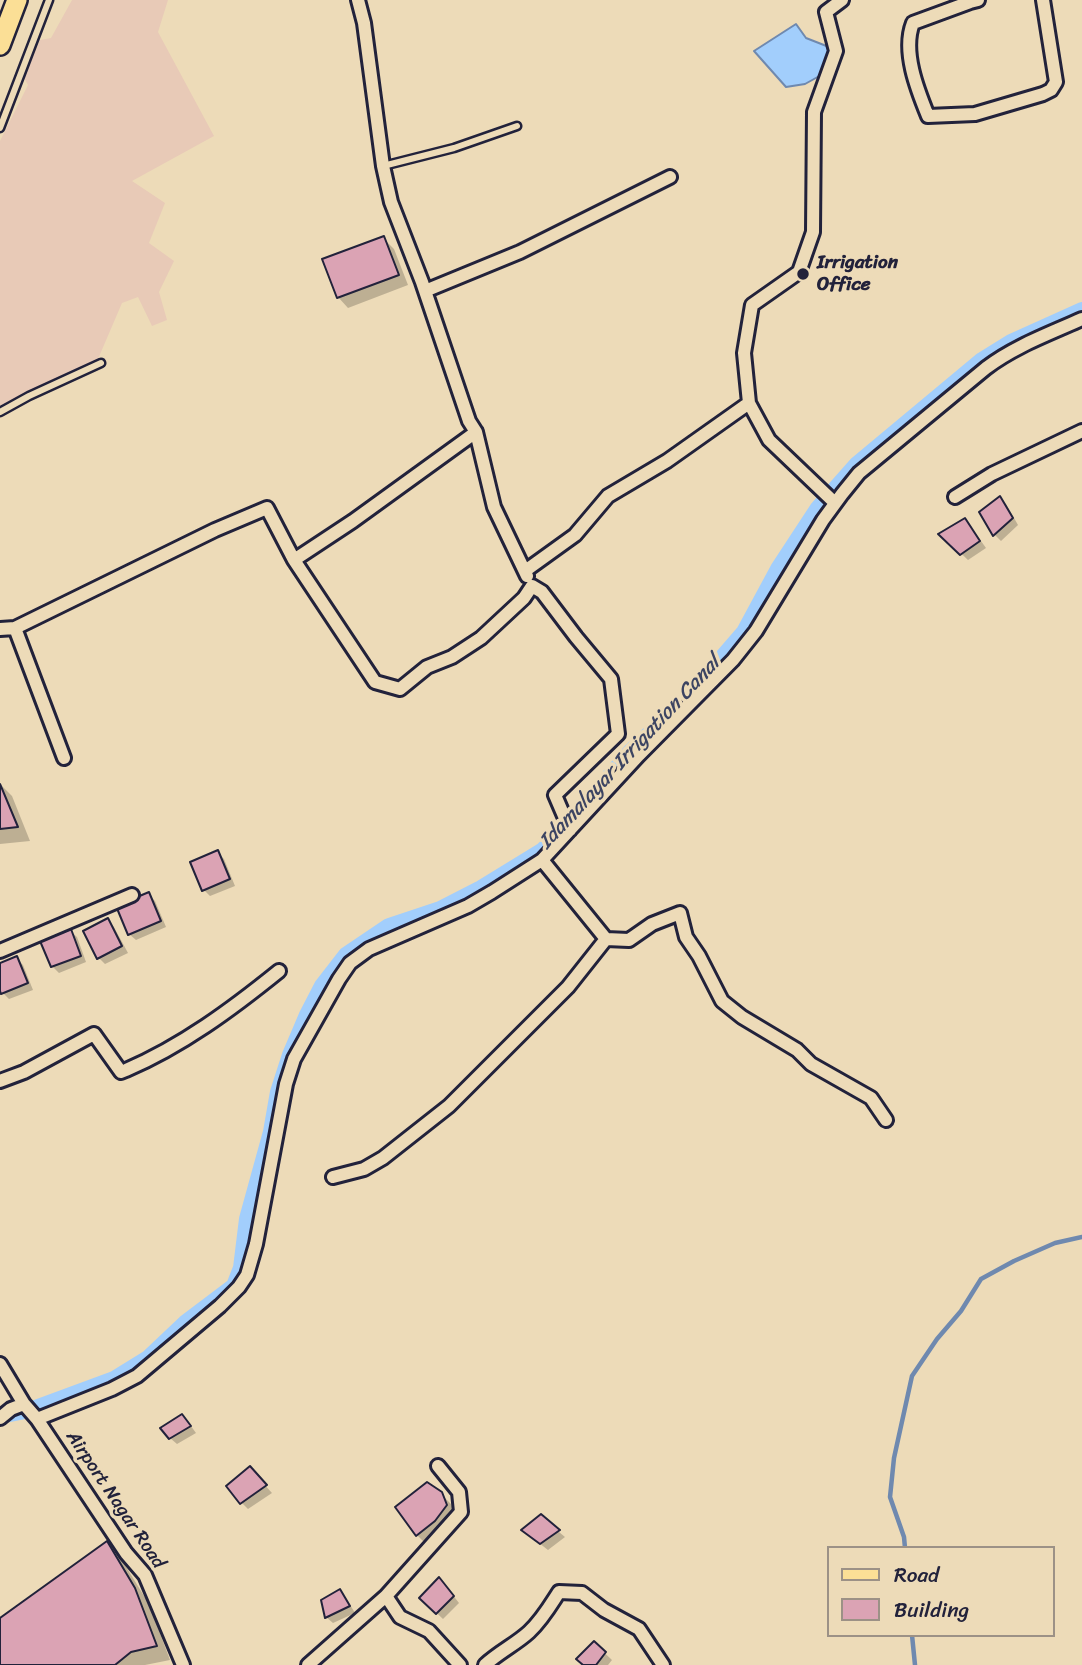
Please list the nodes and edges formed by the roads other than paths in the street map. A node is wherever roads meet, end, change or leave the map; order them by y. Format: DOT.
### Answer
graph roads {
  1 [pos="17,0"];
  2 [pos="49,0"];
  3 [pos="358,0"];
  4 [pos="842,0"];
  5 [pos="978,0"];
  6 [pos="1043,0"];
  7 [pos="1,38"];
  8 [pos="517,126"];
  9 [pos="0,128"];
  10 [pos="383,166"];
  11 [pos="670,177"];
  12 [pos="425,291"];
  13 [pos="1082,319"];
  14 [pos="101,363"];
  15 [pos="750,402"];
  16 [pos="0,412"];
  17 [pos="1082,431"];
  18 [pos="476,432"];
  19 [pos="956,496"];
  20 [pos="835,503"];
  21 [pos="294,560"];
  22 [pos="525,571"];
  23 [pos="532,586"];
  24 [pos="15,628"];
  25 [pos="0,629"];
  26 [pos="64,758"];
  27 [pos="570,830"];
  28 [pos="542,860"];
  29 [pos="132,895"];
  30 [pos="606,939"];
  31 [pos="0,951"];
  32 [pos="279,971"];
  33 [pos="0,1081"];
  34 [pos="886,1120"];
  35 [pos="333,1177"];
  36 [pos="0,1364"];
  37 [pos="24,1404"];
  38 [pos="0,1418"];
  39 [pos="37,1419"];
  40 [pos="438,1466"];
  41 [pos="386,1596"];
  42 [pos="183,1665"];
  43 [pos="308,1665"];
  44 [pos="460,1665"];
  45 [pos="485,1665"];
  46 [pos="663,1665"];
  1 -- 7 [label="main road"];
  2 -- 9 [label="lane"];
  3 -- 10 [label="street"];
  4 -- 15 [label="street"];
  5 -- 6 [label="street"];
  8 -- 10 [label="lane"];
  10 -- 12 [label="street"];
  11 -- 12 [label="street"];
  12 -- 18 [label="street"];
  13 -- 20 [label="street"];
  14 -- 16 [label="lane"];
  15 -- 20 [label="street"];
  15 -- 22 [label="street"];
  17 -- 19 [label="street"];
  18 -- 21 [label="street"];
  18 -- 22 [label="street"];
  20 -- 27 [label="street"];
  21 -- 23 [label="street"];
  21 -- 24 [label="street"];
  22 -- 23 [label="street"];
  23 -- 27 [label="street"];
  24 -- 25 [label="street"];
  24 -- 26 [label="street"];
  27 -- 28 [label="street"];
  28 -- 30 [label="street"];
  28 -- 39 [label="street"];
  29 -- 31 [label="street"];
  30 -- 34 [label="street"];
  30 -- 35 [label="street"];
  32 -- 33 [label="street"];
  36 -- 37 [label="street, Airport Nagar Road"];
  37 -- 38 [label="street"];
  37 -- 39 [label="street, Airport Nagar Road"];
  39 -- 42 [label="street, Airport Nagar Road"];
  40 -- 41 [label="street"];
  41 -- 43 [label="street"];
  41 -- 44 [label="street"];
  45 -- 46 [label="street"];
}
